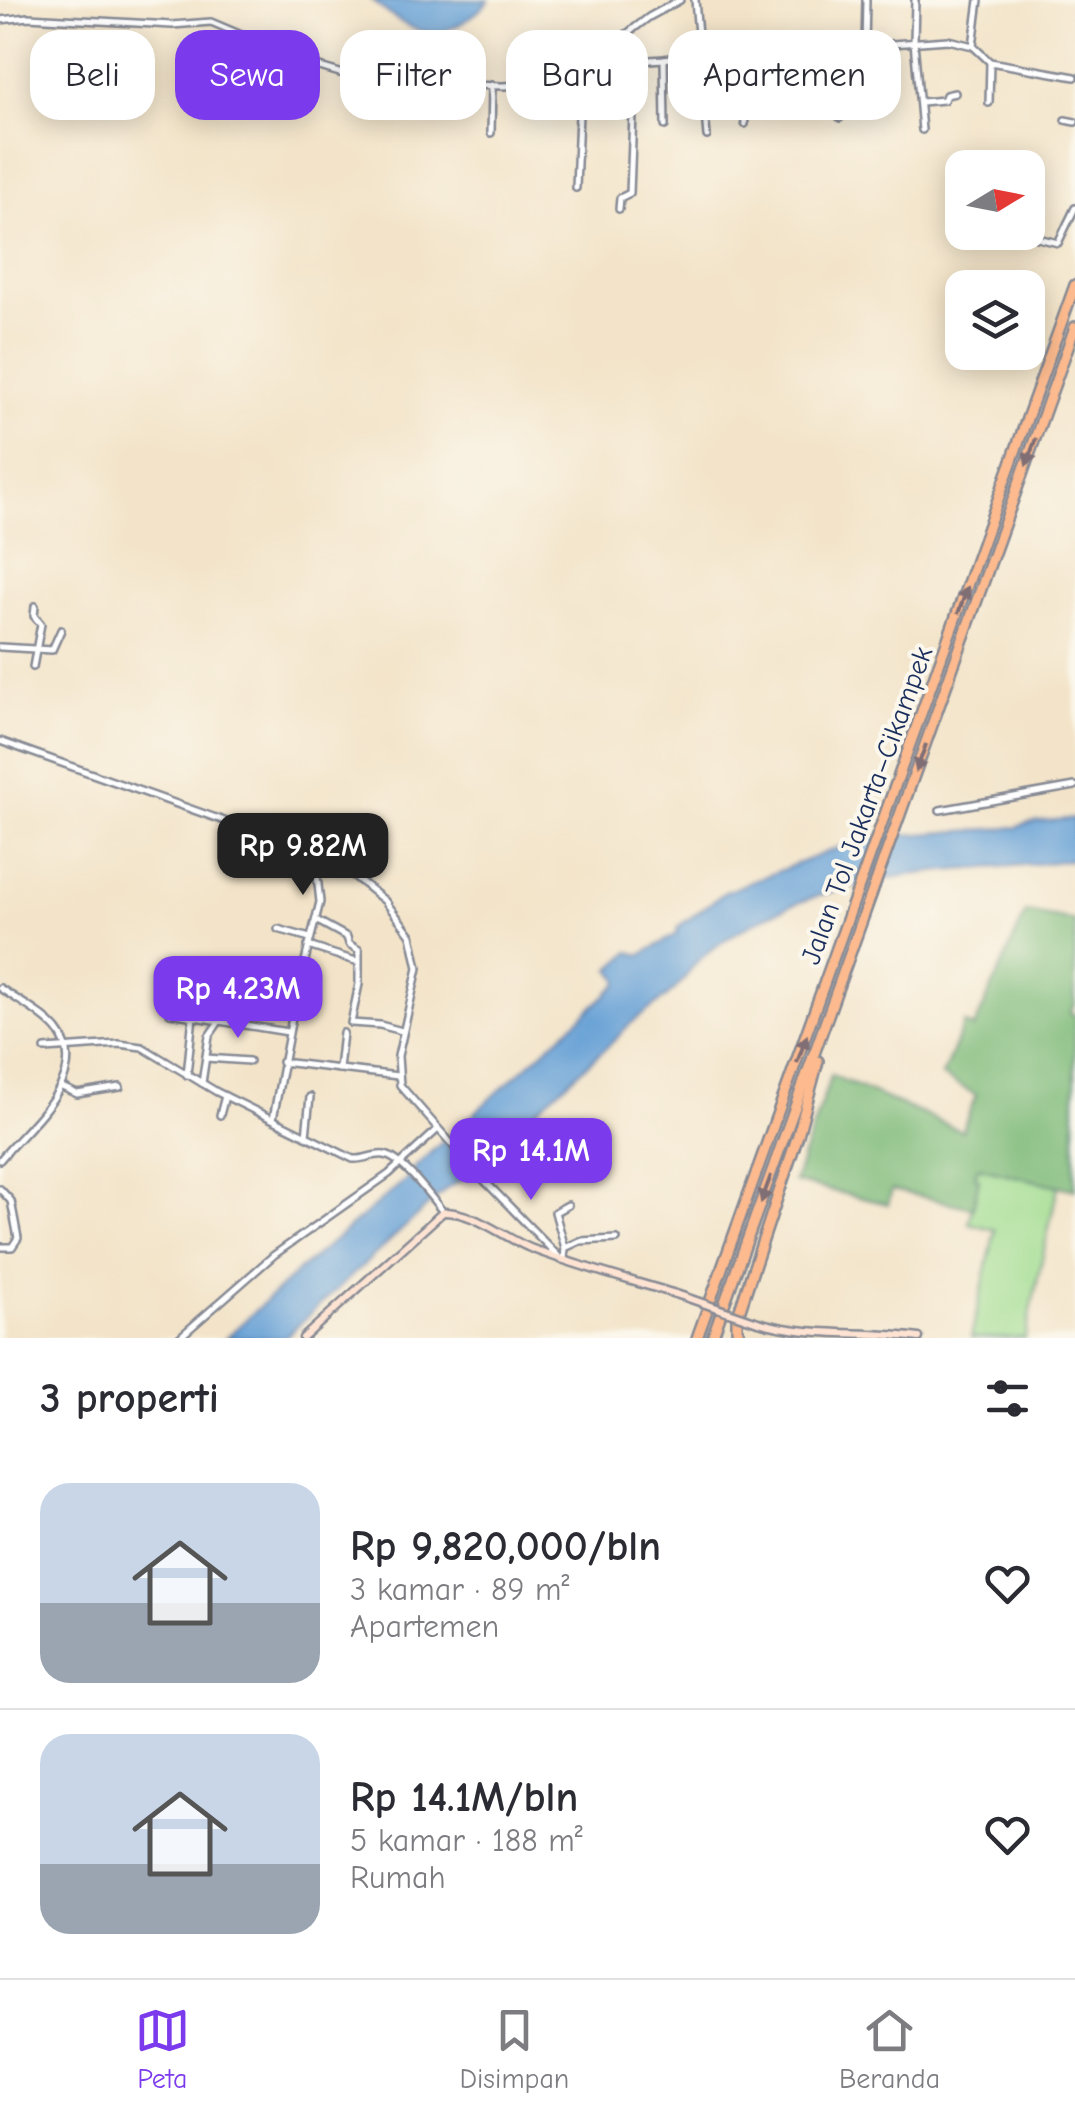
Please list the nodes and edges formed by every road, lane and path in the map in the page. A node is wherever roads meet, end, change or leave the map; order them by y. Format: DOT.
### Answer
graph roads {
  1 [pos="680,0"];
  2 [pos="696,0"];
  3 [pos="866,0"];
  4 [pos="915,0"];
  5 [pos="979,0"];
  6 [pos="0,20"];
  7 [pos="632,30"];
  8 [pos="699,30"];
  9 [pos="866,30"];
  10 [pos="914,42"];
  11 [pos="901,43"];
  12 [pos="972,46"];
  13 [pos="668,58"];
  14 [pos="664,59"];
  15 [pos="648,60"];
  16 [pos="990,62"];
  17 [pos="1075,76"];
  18 [pos="492,85"];
  19 [pos="506,85"];
  20 [pos="955,94"];
  21 [pos="921,102"];
  22 [pos="989,103"];
  23 [pos="580,120"];
  24 [pos="633,120"];
  25 [pos="706,120"];
  26 [pos="745,120"];
  27 [pos="1066,120"];
  28 [pos="1075,122"];
  29 [pos="745,124"];
  30 [pos="664,126"];
  31 [pos="922,130"];
  32 [pos="491,132"];
  33 [pos="707,136"];
  34 [pos="576,188"];
  35 [pos="1075,208"];
  36 [pos="619,209"];
  37 [pos="1045,240"];
  38 [pos="1075,286"];
  39 [pos="1075,327"];
  40 [pos="35,606"];
  41 [pos="61,630"];
  42 [pos="0,646"];
  43 [pos="37,650"];
  44 [pos="33,667"];
  45 [pos="0,742"];
  46 [pos="1075,786"];
  47 [pos="940,810"];
  48 [pos="314,849"];
  49 [pos="316,920"];
  50 [pos="278,929"];
  51 [pos="310,938"];
  52 [pos="308,946"];
  53 [pos="360,962"];
  54 [pos="0,988"];
  55 [pos="296,996"];
  56 [pos="835,1000"];
  57 [pos="170,1013"];
  58 [pos="193,1016"];
  59 [pos="220,1020"];
  60 [pos="242,1024"];
  61 [pos="402,1031"];
  62 [pos="288,1032"];
  63 [pos="344,1034"];
  64 [pos="45,1049"];
  65 [pos="68,1049"];
  66 [pos="206,1058"];
  67 [pos="249,1061"];
  68 [pos="282,1062"];
  69 [pos="338,1069"];
  70 [pos="187,1075"];
  71 [pos="398,1076"];
  72 [pos="202,1083"];
  73 [pos="62,1087"];
  74 [pos="120,1087"];
  75 [pos="226,1096"];
  76 [pos="310,1097"];
  77 [pos="220,1115"];
  78 [pos="273,1119"];
  79 [pos="438,1130"];
  80 [pos="306,1136"];
  81 [pos="0,1160"];
  82 [pos="401,1164"];
  83 [pos="0,1189"];
  84 [pos="568,1205"];
  85 [pos="443,1212"];
  86 [pos="617,1239"];
  87 [pos="0,1246"];
  88 [pos="564,1248"];
  89 [pos="561,1258"];
  90 [pos="179,1338"];
  91 [pos="303,1338"];
  92 [pos="697,1338"];
  93 [pos="712,1338"];
  94 [pos="741,1338"];
  95 [pos="919,1338"];
  1 -- 7 [label="street"];
  2 -- 8 [label="street"];
  3 -- 9 [label="street"];
  4 -- 10 [label="street"];
  5 -- 12 [label="street"];
  6 -- 18 [label="street"];
  10 -- 11 [label="street"];
  10 -- 12 [label="street"];
  10 -- 21 [label="street"];
  12 -- 16 [label="street"];
  13 -- 14 [label="street"];
  14 -- 15 [label="street"];
  14 -- 30 [label="street"];
  16 -- 17 [label="street"];
  16 -- 22 [label="street"];
  18 -- 19 [label="street"];
  18 -- 32 [label="street"];
  20 -- 21 [label="street"];
  21 -- 31 [label="street"];
  23 -- 34 [label="street"];
  24 -- 36 [label="street"];
  25 -- 33 [label="street"];
  26 -- 29 [label="street"];
  27 -- 28 [label="street"];
  35 -- 37 [label="street"];
  92 -- 38 [label="highway, Jalan Tol Jakarta–Cikampek, one-way"];
  39 -- 56 [label="highway, Jalan Tol Jakarta–Cikampek, one-way"];
  40 -- 43 [label="street"];
  41 -- 43 [label="street"];
  42 -- 43 [label="street"];
  43 -- 44 [label="street"];
  45 -- 48 [label="street"];
  46 -- 47 [label="street"];
  48 -- 49 [label="street"];
  48 -- 61 [label="street"];
  49 -- 51 [label="street"];
  49 -- 53 [label="street"];
  50 -- 51 [label="street"];
  51 -- 52 [label="street"];
  52 -- 53 [label="street"];
  52 -- 55 [label="street"];
  53 -- 61 [label="street"];
  54 -- 65 [label="street"];
  55 -- 60 [label="street"];
  55 -- 62 [label="street"];
  56 -- 93 [label="highway, Jalan Tol Jakarta–Cikampek, one-way"];
  56 -- 94 [label="highway"];
  57 -- 58 [label="street"];
  58 -- 59 [label="street"];
  58 -- 70 [label="street"];
  59 -- 60 [label="street"];
  59 -- 66 [label="street"];
  60 -- 62 [label="street"];
  61 -- 71 [label="street"];
  62 -- 68 [label="street"];
  63 -- 69 [label="street"];
  64 -- 65 [label="street"];
  65 -- 70 [label="street"];
  65 -- 73 [label="street"];
  66 -- 67 [label="street"];
  66 -- 72 [label="street"];
  68 -- 69 [label="street"];
  68 -- 78 [label="street"];
  69 -- 71 [label="street"];
  70 -- 72 [label="street"];
  71 -- 79 [label="street"];
  72 -- 75 [label="street"];
  73 -- 74 [label="street"];
  73 -- 81 [label="street"];
  75 -- 77 [label="street"];
  75 -- 78 [label="street"];
  76 -- 80 [label="street"];
  78 -- 80 [label="street"];
  79 -- 82 [label="street"];
  79 -- 89 [label="street"];
  80 -- 82 [label="street"];
  82 -- 85 [label="street"];
  82 -- 90 [label="street"];
  83 -- 87 [label="street"];
  84 -- 88 [label="street"];
  85 -- 89 [label="street"];
  85 -- 91 [label="street"];
  86 -- 88 [label="street"];
  88 -- 89 [label="street"];
  89 -- 95 [label="street, bridge"];
}
